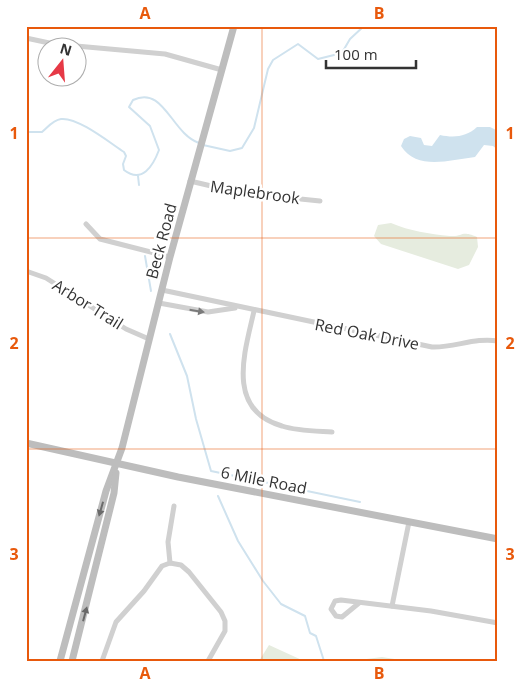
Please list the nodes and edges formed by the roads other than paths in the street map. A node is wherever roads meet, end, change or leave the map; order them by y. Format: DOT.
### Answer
graph roads {
  1 [pos="234,26"];
  2 [pos="26,38"];
  3 [pos="222,70"];
  4 [pos="190,182"];
  5 [pos="320,201"];
  6 [pos="86,224"];
  7 [pos="170,257"];
  8 [pos="26,271"];
  9 [pos="162,290"];
  10 [pos="159,303"];
  11 [pos="236,307"];
  12 [pos="254,311"];
  13 [pos="149,339"];
  14 [pos="498,341"];
  15 [pos="332,432"];
  16 [pos="26,443"];
  17 [pos="117,463"];
  18 [pos="174,506"];
  19 [pos="409,522"];
  20 [pos="498,539"];
  21 [pos="170,563"];
  22 [pos="358,603"];
  23 [pos="392,606"];
  24 [pos="498,624"];
  25 [pos="60,661"];
  26 [pos="72,661"];
  27 [pos="102,661"];
  28 [pos="208,661"];
  1 -- 3 [label="main road, Beck Road"];
  2 -- 3 [label="street"];
  3 -- 4 [label="main road, Beck Road"];
  4 -- 5 [label="street, Maplebrook"];
  4 -- 7 [label="main road, Beck Road"];
  6 -- 7 [label="street"];
  7 -- 9 [label="main road, Beck Road"];
  8 -- 13 [label="street, Arbor Trail"];
  9 -- 10 [label="main road, Beck Road"];
  9 -- 11 [label="street, Red Oak Drive"];
  10 -- 11 [label="street, Red Oak Drive, one-way"];
  10 -- 13 [label="main road, Beck Road"];
  11 -- 12 [label="street, Red Oak Drive"];
  12 -- 14 [label="street, Red Oak Drive"];
  12 -- 15 [label="street"];
  13 -- 17 [label="main road, Beck Road"];
  16 -- 17 [label="main road, 6 Mile Road"];
  17 -- 19 [label="main road, 6 Mile Road"];
  17 -- 25 [label="main road, Beck Road, one-way"];
  26 -- 17 [label="main road, Beck Road, one-way"];
  18 -- 21 [label="street"];
  19 -- 20 [label="main road, 6 Mile Road"];
  19 -- 23 [label="street"];
  21 -- 27 [label="street"];
  21 -- 28 [label="street"];
  22 -- 22 [label="street"];
  22 -- 23 [label="street"];
  23 -- 24 [label="street"];
}
